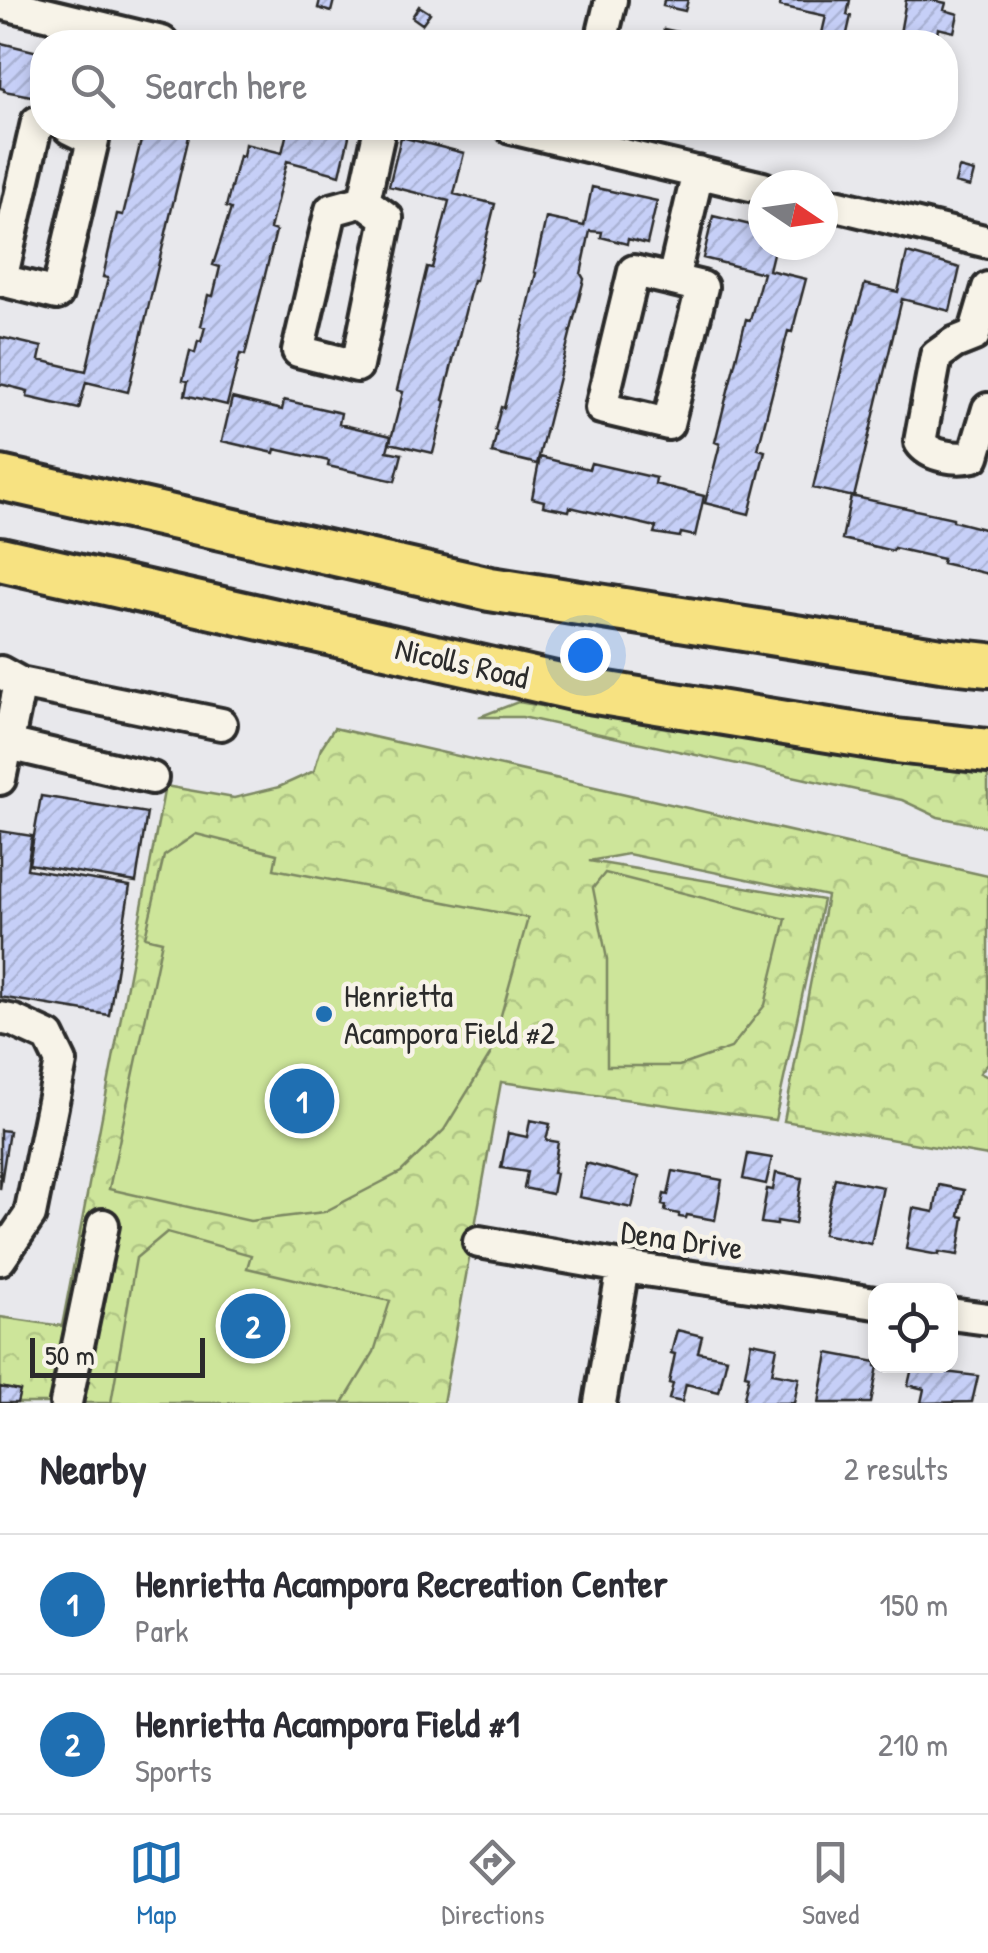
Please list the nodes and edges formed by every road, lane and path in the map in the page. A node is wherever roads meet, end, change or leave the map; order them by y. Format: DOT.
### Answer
graph roads {
  1 [pos="610,0"];
  2 [pos="0,3"];
  3 [pos="80,30"];
  4 [pos="603,30"];
  5 [pos="32,140"];
  6 [pos="93,140"];
  7 [pos="377,140"];
  8 [pos="563,140"];
  9 [pos="698,172"];
  10 [pos="748,184"];
  11 [pos="364,201"];
  12 [pos="838,206"];
  13 [pos="988,242"];
  14 [pos="673,280"];
  15 [pos="988,288"];
  16 [pos="981,342"];
  17 [pos="988,409"];
  18 [pos="0,478"];
  19 [pos="0,560"];
  20 [pos="988,665"];
  21 [pos="10,677"];
  22 [pos="221,724"];
  23 [pos="4,743"];
  24 [pos="988,752"];
  25 [pos="152,778"];
  26 [pos="0,779"];
  27 [pos="0,1018"];
  28 [pos="103,1225"];
  29 [pos="479,1242"];
  30 [pos="0,1259"];
  31 [pos="623,1267"];
  32 [pos="868,1302"];
  33 [pos="958,1315"];
  34 [pos="988,1319"];
  35 [pos="66,1403"];
  36 [pos="600,1403"];
  1 -- 4 [label="street"];
  2 -- 3 [label="street"];
  5 -- 6 [label="street"];
  7 -- 11 [label="street"];
  8 -- 9 [label="street"];
  9 -- 10 [label="street"];
  9 -- 14 [label="street"];
  11 -- 11 [label="street"];
  12 -- 13 [label="street"];
  14 -- 14 [label="street"];
  15 -- 16 [label="street"];
  16 -- 17 [label="street"];
  18 -- 20 [label="highway"];
  19 -- 24 [label="highway, Nicolls Road"];
  21 -- 22 [label="street"];
  21 -- 23 [label="street"];
  23 -- 25 [label="street"];
  23 -- 26 [label="street"];
  27 -- 30 [label="street"];
  28 -- 35 [label="street"];
  29 -- 31 [label="street, Dena Drive"];
  31 -- 32 [label="street, Dena Drive"];
  31 -- 36 [label="street"];
  33 -- 34 [label="street"];
}
